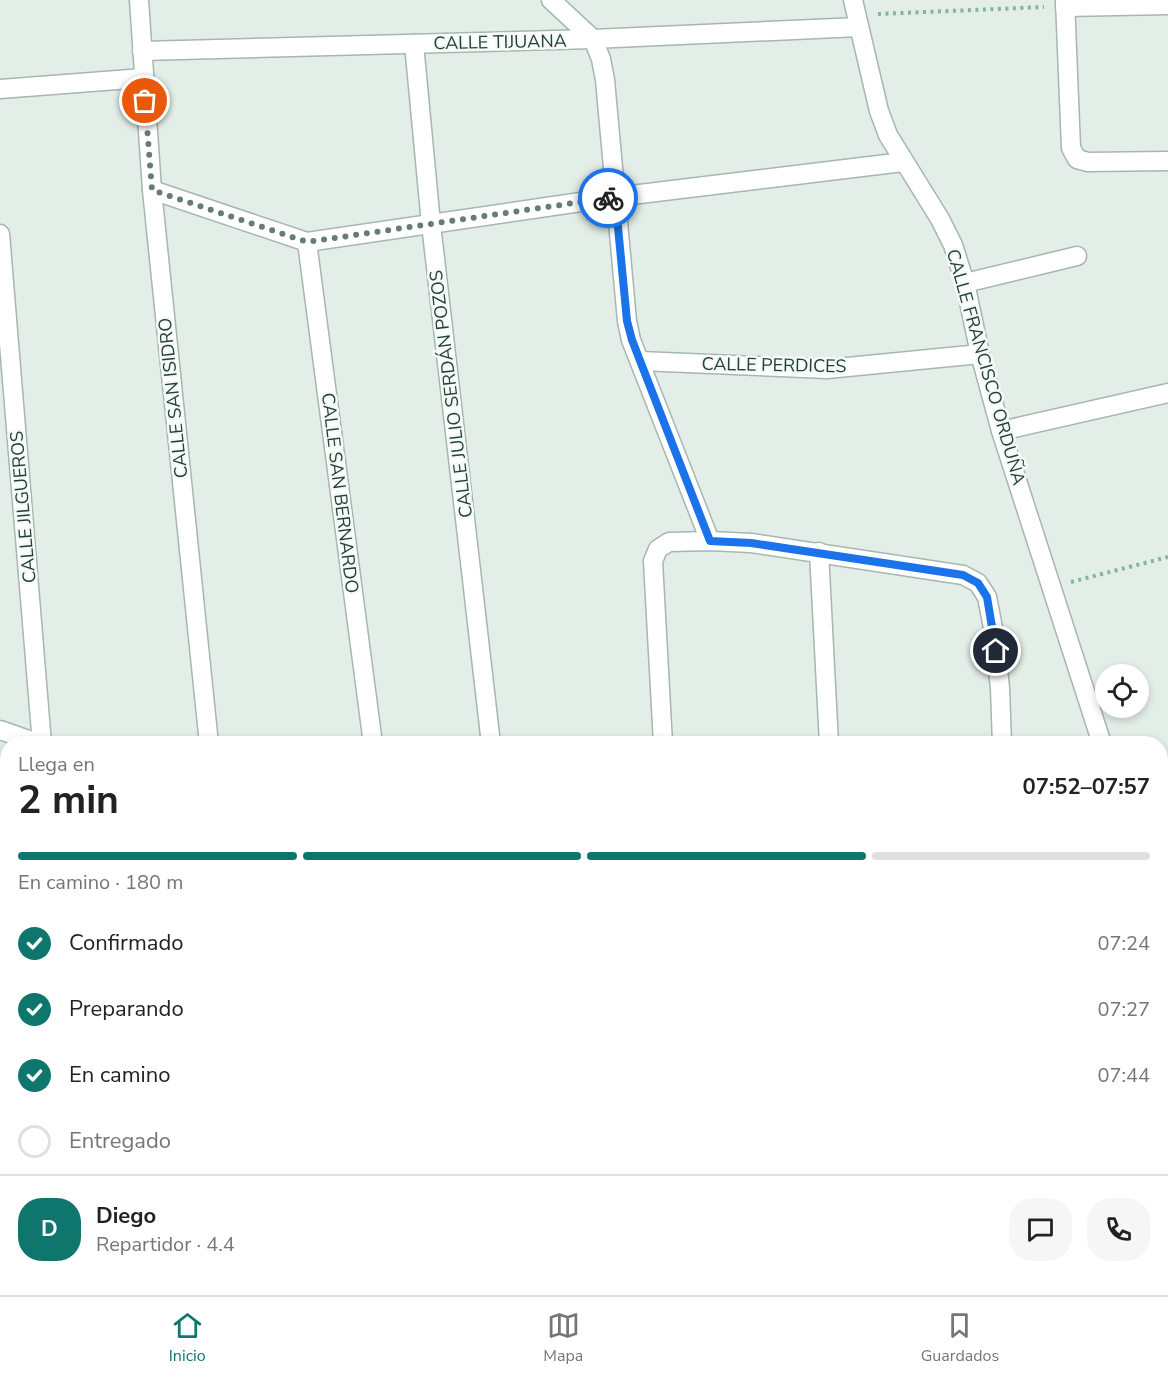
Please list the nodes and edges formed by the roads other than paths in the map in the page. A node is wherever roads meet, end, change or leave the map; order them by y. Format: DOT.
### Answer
graph roads {
  1 [pos="139,0"];
  2 [pos="551,0"];
  3 [pos="1065,3"];
  4 [pos="1168,5"];
  5 [pos="856,14"];
  6 [pos="593,39"];
  7 [pos="414,44"];
  8 [pos="142,51"];
  9 [pos="143,78"];
  10 [pos="0,89"];
  11 [pos="1168,161"];
  12 [pos="903,162"];
  13 [pos="152,190"];
  14 [pos="615,196"];
  15 [pos="431,224"];
  16 [pos="0,234"];
  17 [pos="307,242"];
  18 [pos="1077,256"];
  19 [pos="965,283"];
  20 [pos="5,332"];
  21 [pos="980,354"];
  22 [pos="640,362"];
  23 [pos="1168,393"];
  24 [pos="1001,431"];
  25 [pos="710,541"];
  26 [pos="819,552"];
  27 [pos="0,730"];
  28 [pos="18,736"];
  29 [pos="40,736"];
  30 [pos="208,736"];
  31 [pos="372,736"];
  32 [pos="490,736"];
  33 [pos="663,736"];
  34 [pos="830,736"];
  35 [pos="1002,736"];
  36 [pos="1100,736"];
  1 -- 8 [label="street, CALLE SAN ISIDRO"];
  2 -- 6 [label="street"];
  3 -- 4 [label="street"];
  3 -- 11 [label="street"];
  5 -- 6 [label="street, CALLE TIJUANA"];
  5 -- 12 [label="street, CALLE FRANCISCO ORDUÑA"];
  6 -- 7 [label="street, CALLE TIJUANA"];
  6 -- 14 [label="street"];
  7 -- 8 [label="street, CALLE TIJUANA"];
  7 -- 15 [label="street, CALLE JULIO SERDÁN POZOS"];
  8 -- 9 [label="street, CALLE SAN ISIDRO"];
  9 -- 10 [label="street"];
  9 -- 13 [label="street, CALLE SAN ISIDRO"];
  12 -- 14 [label="street"];
  12 -- 19 [label="street, CALLE FRANCISCO ORDUÑA"];
  13 -- 17 [label="street"];
  13 -- 30 [label="street, CALLE SAN ISIDRO"];
  14 -- 15 [label="street"];
  14 -- 22 [label="street"];
  15 -- 17 [label="street"];
  15 -- 32 [label="street, CALLE JULIO SERDÁN POZOS"];
  16 -- 20 [label="street, CALLE JILGUEROS"];
  17 -- 31 [label="street, CALLE SAN BERNARDO"];
  18 -- 19 [label="street"];
  19 -- 21 [label="street, CALLE FRANCISCO ORDUÑA"];
  20 -- 29 [label="street, CALLE JILGUEROS"];
  21 -- 22 [label="street, CALLE PERDICES"];
  21 -- 24 [label="street, CALLE FRANCISCO ORDUÑA"];
  22 -- 25 [label="street"];
  23 -- 24 [label="street"];
  24 -- 36 [label="street, CALLE FRANCISCO ORDUÑA"];
  25 -- 26 [label="street"];
  25 -- 33 [label="street"];
  26 -- 34 [label="street"];
  26 -- 35 [label="street"];
  27 -- 28 [label="street"];
}
